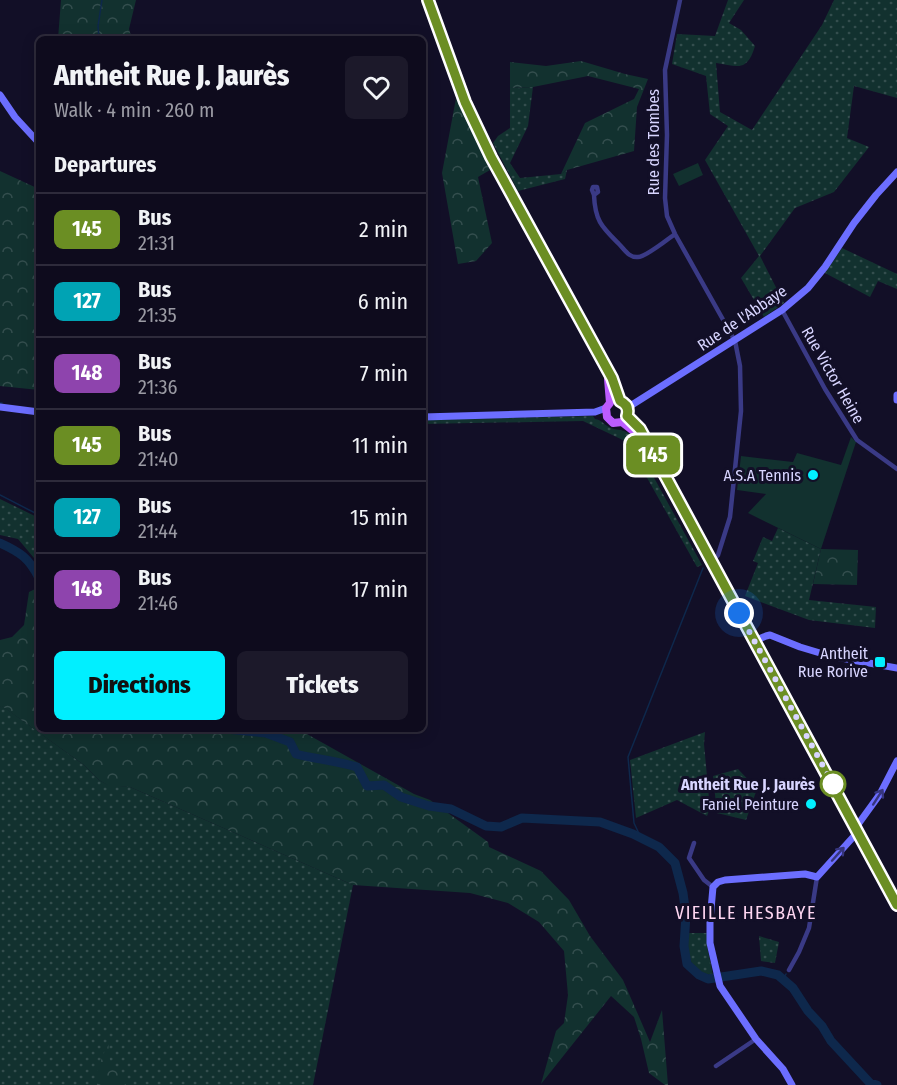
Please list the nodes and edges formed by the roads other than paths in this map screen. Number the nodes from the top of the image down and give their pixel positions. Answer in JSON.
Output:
{"nodes":[{"id":1,"x":428,"y":0,"type":"edge"},
{"id":2,"x":680,"y":0,"type":"edge"},
{"id":3,"x":0,"y":95,"type":"edge"},
{"id":4,"x":36,"y":140,"type":"edge"},
{"id":5,"x":897,"y":172,"type":"edge"},
{"id":6,"x":594,"y":195,"type":"dead end"},
{"id":7,"x":675,"y":234,"type":"junction"},
{"id":8,"x":782,"y":310,"type":"junction"},
{"id":9,"x":735,"y":340,"type":"junction"},
{"id":10,"x":605,"y":367,"type":"junction"},
{"id":11,"x":897,"y":395,"type":"edge"},
{"id":12,"x":897,"y":400,"type":"edge"},
{"id":13,"x":620,"y":401,"type":"junction"},
{"id":14,"x":608,"y":405,"type":"junction"},
{"id":15,"x":0,"y":407,"type":"edge"},
{"id":16,"x":36,"y":411,"type":"edge"},
{"id":17,"x":595,"y":412,"type":"junction"},
{"id":18,"x":626,"y":416,"type":"junction"},
{"id":19,"x":426,"y":417,"type":"edge"},
{"id":20,"x":607,"y":417,"type":"junction"},
{"id":21,"x":897,"y":469,"type":"edge"},
{"id":22,"x":712,"y":562,"type":"junction"},
{"id":23,"x":754,"y":641,"type":"junction"},
{"id":24,"x":897,"y":668,"type":"edge"},
{"id":25,"x":897,"y":761,"type":"edge"},
{"id":26,"x":857,"y":831,"type":"junction"},
{"id":27,"x":694,"y":843,"type":"dead end"},
{"id":28,"x":818,"y":877,"type":"junction"},
{"id":29,"x":713,"y":886,"type":"junction"},
{"id":30,"x":897,"y":905,"type":"edge"},
{"id":31,"x":789,"y":970,"type":"dead end"},
{"id":32,"x":756,"y":1039,"type":"junction"},
{"id":33,"x":716,"y":1066,"type":"dead end"},
{"id":34,"x":792,"y":1085,"type":"edge"}],
"edges":[{"from":1,"to":10,"type":"main road"},
{"from":2,"to":7,"type":"street","name":"Rue des Tombes"},
{"from":3,"to":4,"type":"street"},
{"from":5,"to":8,"type":"street","name":"Rue de l'Abbaye"},
{"from":6,"to":7,"type":"street"},
{"from":7,"to":9,"type":"street","name":"Rue des Tombes"},
{"from":8,"to":9,"type":"street","name":"Rue de l'Abbaye"},
{"from":8,"to":21,"type":"street","name":"Rue Victor Heine"},
{"from":9,"to":18,"type":"street","name":"Rue de l'Abbaye"},
{"from":9,"to":22,"type":"street","name":"Rue des Tombes"},
{"from":10,"to":13,"type":"main road"},
{"from":10,"to":14,"type":"main road"},
{"from":11,"to":12,"type":"street"},
{"from":13,"to":14,"type":"main road"},
{"from":13,"to":18,"type":"main road"},
{"from":14,"to":17,"type":"street"},
{"from":14,"to":20,"type":"main road"},
{"from":15,"to":16,"type":"street"},
{"from":17,"to":19,"type":"street"},
{"from":17,"to":20,"type":"street"},
{"from":18,"to":20,"type":"main road"},
{"from":18,"to":22,"type":"main road"},
{"from":22,"to":23,"type":"main road"},
{"from":23,"to":24,"type":"street"},
{"from":23,"to":26,"type":"main road"},
{"from":26,"to":25,"type":"street","one_way":true},
{"from":28,"to":26,"type":"street","one_way":true},
{"from":26,"to":30,"type":"main road"},
{"from":27,"to":29,"type":"street"},
{"from":28,"to":29,"type":"street"},
{"from":28,"to":31,"type":"street"},
{"from":29,"to":32,"type":"street"},
{"from":32,"to":33,"type":"street"},
{"from":32,"to":34,"type":"street"}]}
